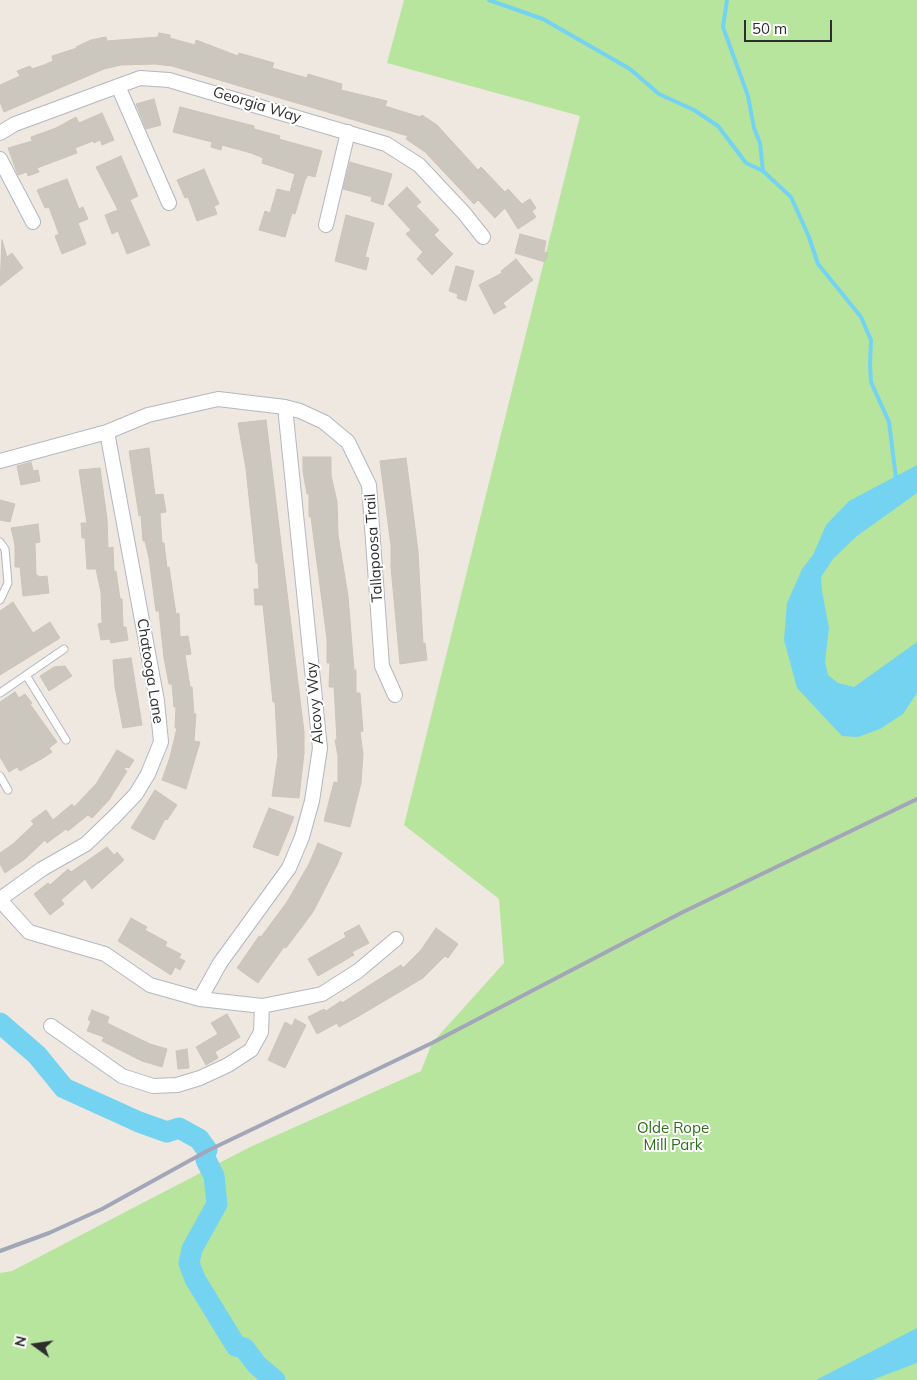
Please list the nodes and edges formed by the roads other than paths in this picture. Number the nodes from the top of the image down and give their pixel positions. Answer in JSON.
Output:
{"nodes":[{"id":1,"x":118,"y":86,"type":"junction"},
{"id":2,"x":348,"y":132,"type":"junction"},
{"id":3,"x":0,"y":133,"type":"edge"},
{"id":4,"x":0,"y":159,"type":"edge"},
{"id":5,"x":170,"y":204,"type":"dead end"},
{"id":6,"x":33,"y":222,"type":"dead end"},
{"id":7,"x":326,"y":225,"type":"dead end"},
{"id":8,"x":483,"y":237,"type":"dead end"},
{"id":9,"x":285,"y":407,"type":"junction"},
{"id":10,"x":107,"y":432,"type":"junction"},
{"id":11,"x":0,"y":461,"type":"edge"},
{"id":12,"x":0,"y":542,"type":"edge"},
{"id":13,"x":0,"y":600,"type":"edge"},
{"id":14,"x":64,"y":649,"type":"dead end"},
{"id":15,"x":26,"y":676,"type":"junction"},
{"id":16,"x":0,"y":693,"type":"edge"},
{"id":17,"x":395,"y":694,"type":"dead end"},
{"id":18,"x":66,"y":740,"type":"dead end"},
{"id":19,"x":0,"y":776,"type":"edge"},
{"id":20,"x":8,"y":790,"type":"dead end"},
{"id":21,"x":0,"y":899,"type":"edge"},
{"id":22,"x":396,"y":939,"type":"dead end"},
{"id":23,"x":200,"y":999,"type":"junction"},
{"id":24,"x":262,"y":1006,"type":"junction"},
{"id":25,"x":51,"y":1026,"type":"dead end"}],
"edges":[{"from":1,"to":2,"type":"street","name":"Georgia Way"},
{"from":1,"to":3,"type":"street","name":"Georgia Way"},
{"from":1,"to":5,"type":"street"},
{"from":2,"to":7,"type":"street"},
{"from":2,"to":8,"type":"street","name":"Georgia Way"},
{"from":4,"to":6,"type":"street"},
{"from":9,"to":10,"type":"street","name":"Tallapoosa Trail"},
{"from":9,"to":17,"type":"street","name":"Tallapoosa Trail"},
{"from":9,"to":23,"type":"street","name":"Alcovy Way"},
{"from":10,"to":11,"type":"street","name":"Tallapoosa Trail"},
{"from":10,"to":21,"type":"street","name":"Chatooga Lane"},
{"from":12,"to":13,"type":"lane"},
{"from":14,"to":15,"type":"lane"},
{"from":15,"to":16,"type":"lane"},
{"from":15,"to":18,"type":"lane"},
{"from":19,"to":20,"type":"lane"},
{"from":21,"to":23,"type":"street"},
{"from":22,"to":24,"type":"street"},
{"from":23,"to":24,"type":"street"},
{"from":24,"to":25,"type":"street"}]}
